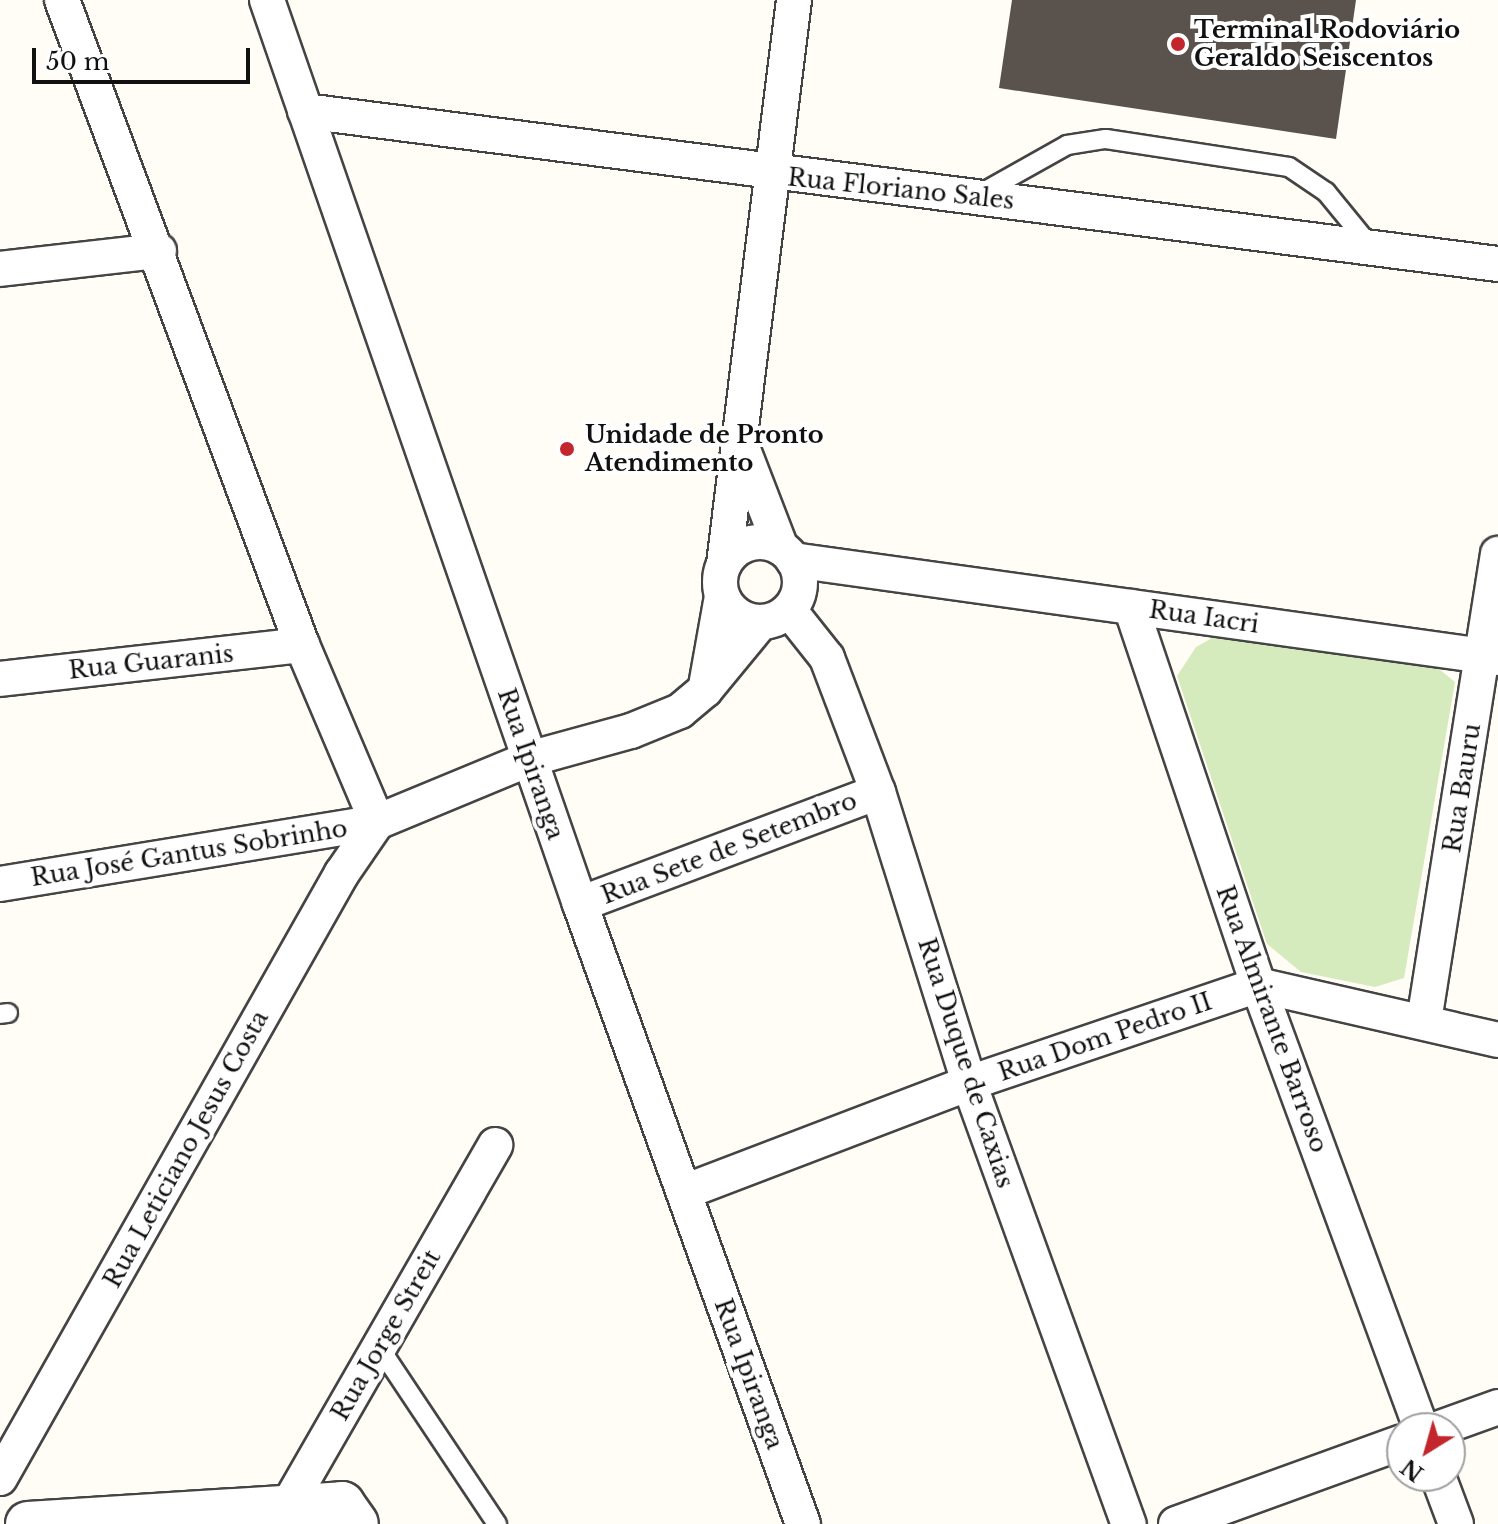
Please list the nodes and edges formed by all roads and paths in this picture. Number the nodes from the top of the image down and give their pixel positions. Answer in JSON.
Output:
{"nodes":[{"id":1,"x":62,"y":0,"type":"edge"},
{"id":2,"x":267,"y":0,"type":"edge"},
{"id":3,"x":794,"y":0,"type":"edge"},
{"id":4,"x":305,"y":111,"type":"junction"},
{"id":5,"x":773,"y":175,"type":"junction"},
{"id":6,"x":976,"y":196,"type":"junction"},
{"id":7,"x":1373,"y":250,"type":"junction"},
{"id":8,"x":159,"y":251,"type":"junction"},
{"id":9,"x":1498,"y":264,"type":"edge"},
{"id":10,"x":0,"y":269,"type":"edge"},
{"id":11,"x":741,"y":447,"type":"junction"},
{"id":12,"x":787,"y":554,"type":"junction"},
{"id":13,"x":1498,"y":554,"type":"edge"},
{"id":14,"x":909,"y":575,"type":"junction"},
{"id":15,"x":723,"y":580,"type":"junction"},
{"id":16,"x":1131,"y":607,"type":"junction"},
{"id":17,"x":783,"y":609,"type":"junction"},
{"id":18,"x":302,"y":645,"type":"junction"},
{"id":19,"x":1490,"y":656,"type":"edge"},
{"id":20,"x":0,"y":679,"type":"edge"},
{"id":21,"x":705,"y":690,"type":"junction"},
{"id":22,"x":529,"y":759,"type":"junction"},
{"id":23,"x":878,"y":792,"type":"junction"},
{"id":24,"x":377,"y":822,"type":"junction"},
{"id":25,"x":0,"y":884,"type":"edge"},
{"id":26,"x":580,"y":904,"type":"junction"},
{"id":27,"x":1258,"y":985,"type":"junction"},
{"id":28,"x":1424,"y":1021,"type":"junction"},
{"id":29,"x":1498,"y":1040,"type":"edge"},
{"id":30,"x":969,"y":1083,"type":"junction"},
{"id":31,"x":495,"y":1145,"type":"dead end"},
{"id":32,"x":684,"y":1192,"type":"junction"},
{"id":33,"x":379,"y":1347,"type":"junction"},
{"id":34,"x":1498,"y":1407,"type":"edge"},
{"id":35,"x":1415,"y":1412,"type":"edge"},
{"id":36,"x":1466,"y":1419,"type":"edge"},
{"id":37,"x":1386,"y":1448,"type":"edge"},
{"id":38,"x":0,"y":1478,"type":"edge"},
{"id":39,"x":1444,"y":1492,"type":"edge"},
{"id":40,"x":283,"y":1514,"type":"edge"},
{"id":41,"x":28,"y":1524,"type":"edge"},
{"id":42,"x":356,"y":1524,"type":"edge"},
{"id":43,"x":497,"y":1524,"type":"edge"},
{"id":44,"x":803,"y":1524,"type":"edge"},
{"id":45,"x":1129,"y":1524,"type":"edge"},
{"id":46,"x":1176,"y":1524,"type":"edge"},
{"id":47,"x":1456,"y":1524,"type":"edge"}],
"edges":[{"from":1,"to":8,"type":"street"},
{"from":2,"to":4,"type":"street","name":"Rua Ipiranga"},
{"from":3,"to":5,"type":"street"},
{"from":4,"to":5,"type":"street","name":"Rua Floriano Sales"},
{"from":4,"to":22,"type":"street","name":"Rua Ipiranga"},
{"from":5,"to":6,"type":"street","name":"Rua Floriano Sales"},
{"from":5,"to":11,"type":"street"},
{"from":6,"to":7,"type":"street","name":"Rua Floriano Sales"},
{"from":6,"to":7,"type":"lane"},
{"from":7,"to":9,"type":"street","name":"Rua Floriano Sales"},
{"from":8,"to":10,"type":"street"},
{"from":8,"to":18,"type":"street"},
{"from":11,"to":12,"type":"street"},
{"from":11,"to":15,"type":"street"},
{"from":12,"to":14,"type":"street","name":"Rua Iacri"},
{"from":12,"to":15,"type":"street"},
{"from":12,"to":17,"type":"street"},
{"from":13,"to":19,"type":"street","name":"Rua Bauru"},
{"from":14,"to":16,"type":"street","name":"Rua Iacri"},
{"from":14,"to":17,"type":"street","name":"Rua Iacri"},
{"from":15,"to":17,"type":"street"},
{"from":15,"to":21,"type":"street"},
{"from":16,"to":19,"type":"street","name":"Rua Iacri"},
{"from":16,"to":27,"type":"street","name":"Rua Almirante Barroso"},
{"from":17,"to":21,"type":"street","name":"Rua José Gantus Sobrinho"},
{"from":17,"to":23,"type":"street","name":"Rua Duque de Caxias"},
{"from":18,"to":20,"type":"street","name":"Rua Guaranis"},
{"from":18,"to":24,"type":"street"},
{"from":19,"to":28,"type":"street","name":"Rua Bauru"},
{"from":21,"to":22,"type":"street","name":"Rua José Gantus Sobrinho"},
{"from":22,"to":24,"type":"street","name":"Rua José Gantus Sobrinho"},
{"from":22,"to":26,"type":"street","name":"Rua Ipiranga"},
{"from":23,"to":26,"type":"street","name":"Rua Sete de Setembro"},
{"from":23,"to":30,"type":"street","name":"Rua Duque de Caxias"},
{"from":24,"to":25,"type":"street","name":"Rua José Gantus Sobrinho"},
{"from":24,"to":38,"type":"street","name":"Rua Leticiano Jesus Costa"},
{"from":26,"to":32,"type":"street","name":"Rua Ipiranga"},
{"from":27,"to":28,"type":"street"},
{"from":27,"to":30,"type":"street","name":"Rua Dom Pedro II"},
{"from":27,"to":35,"type":"street","name":"Rua Almirante Barroso"},
{"from":28,"to":29,"type":"street"},
{"from":30,"to":32,"type":"street","name":"Rua Dom Pedro II"},
{"from":30,"to":45,"type":"street","name":"Rua Duque de Caxias"},
{"from":31,"to":33,"type":"street","name":"Rua Jorge Streit"},
{"from":32,"to":44,"type":"street","name":"Rua Ipiranga"},
{"from":33,"to":40,"type":"street","name":"Rua Jorge Streit"},
{"from":33,"to":43,"type":"lane"},
{"from":34,"to":36,"type":"street"},
{"from":37,"to":46,"type":"street"},
{"from":39,"to":47,"type":"street"},
{"from":40,"to":41,"type":"street"},
{"from":40,"to":42,"type":"street"}]}
